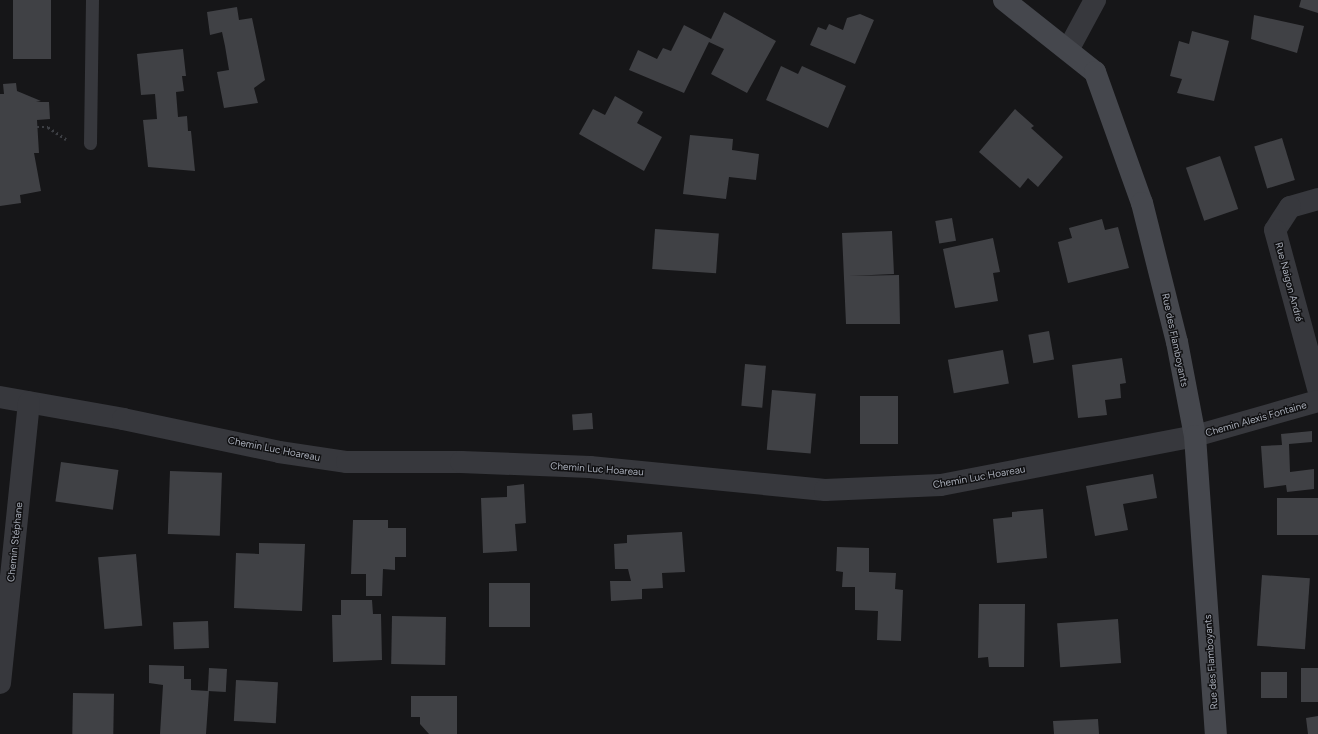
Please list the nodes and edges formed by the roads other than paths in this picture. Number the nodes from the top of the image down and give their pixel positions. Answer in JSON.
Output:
{"nodes":[{"id":1,"x":92,"y":0,"type":"edge"},
{"id":2,"x":1004,"y":0,"type":"edge"},
{"id":3,"x":1095,"y":0,"type":"edge"},
{"id":4,"x":1068,"y":50,"type":"junction"},
{"id":5,"x":90,"y":143,"type":"dead end"},
{"id":6,"x":1318,"y":199,"type":"edge"},
{"id":7,"x":1318,"y":388,"type":"edge"},
{"id":8,"x":0,"y":397,"type":"edge"},
{"id":9,"x":1318,"y":401,"type":"edge"},
{"id":10,"x":29,"y":402,"type":"junction"},
{"id":11,"x":1194,"y":436,"type":"junction"},
{"id":12,"x":0,"y":683,"type":"edge"},
{"id":13,"x":1216,"y":734,"type":"edge"}],
"edges":[{"from":1,"to":5,"type":"lane"},
{"from":2,"to":4,"type":"main road","name":"Rue des Flamboyants"},
{"from":3,"to":4,"type":"street"},
{"from":4,"to":11,"type":"main road","name":"Rue des Flamboyants"},
{"from":6,"to":7,"type":"street","name":"Rue Naigon André"},
{"from":8,"to":10,"type":"street","name":"Chemin Luc Hoareau"},
{"from":9,"to":11,"type":"street","name":"Chemin Alexis Fontaine"},
{"from":10,"to":11,"type":"street","name":"Chemin Luc Hoareau"},
{"from":10,"to":12,"type":"street","name":"Chemin Stéphane"},
{"from":11,"to":13,"type":"main road","name":"Rue des Flamboyants"}]}
